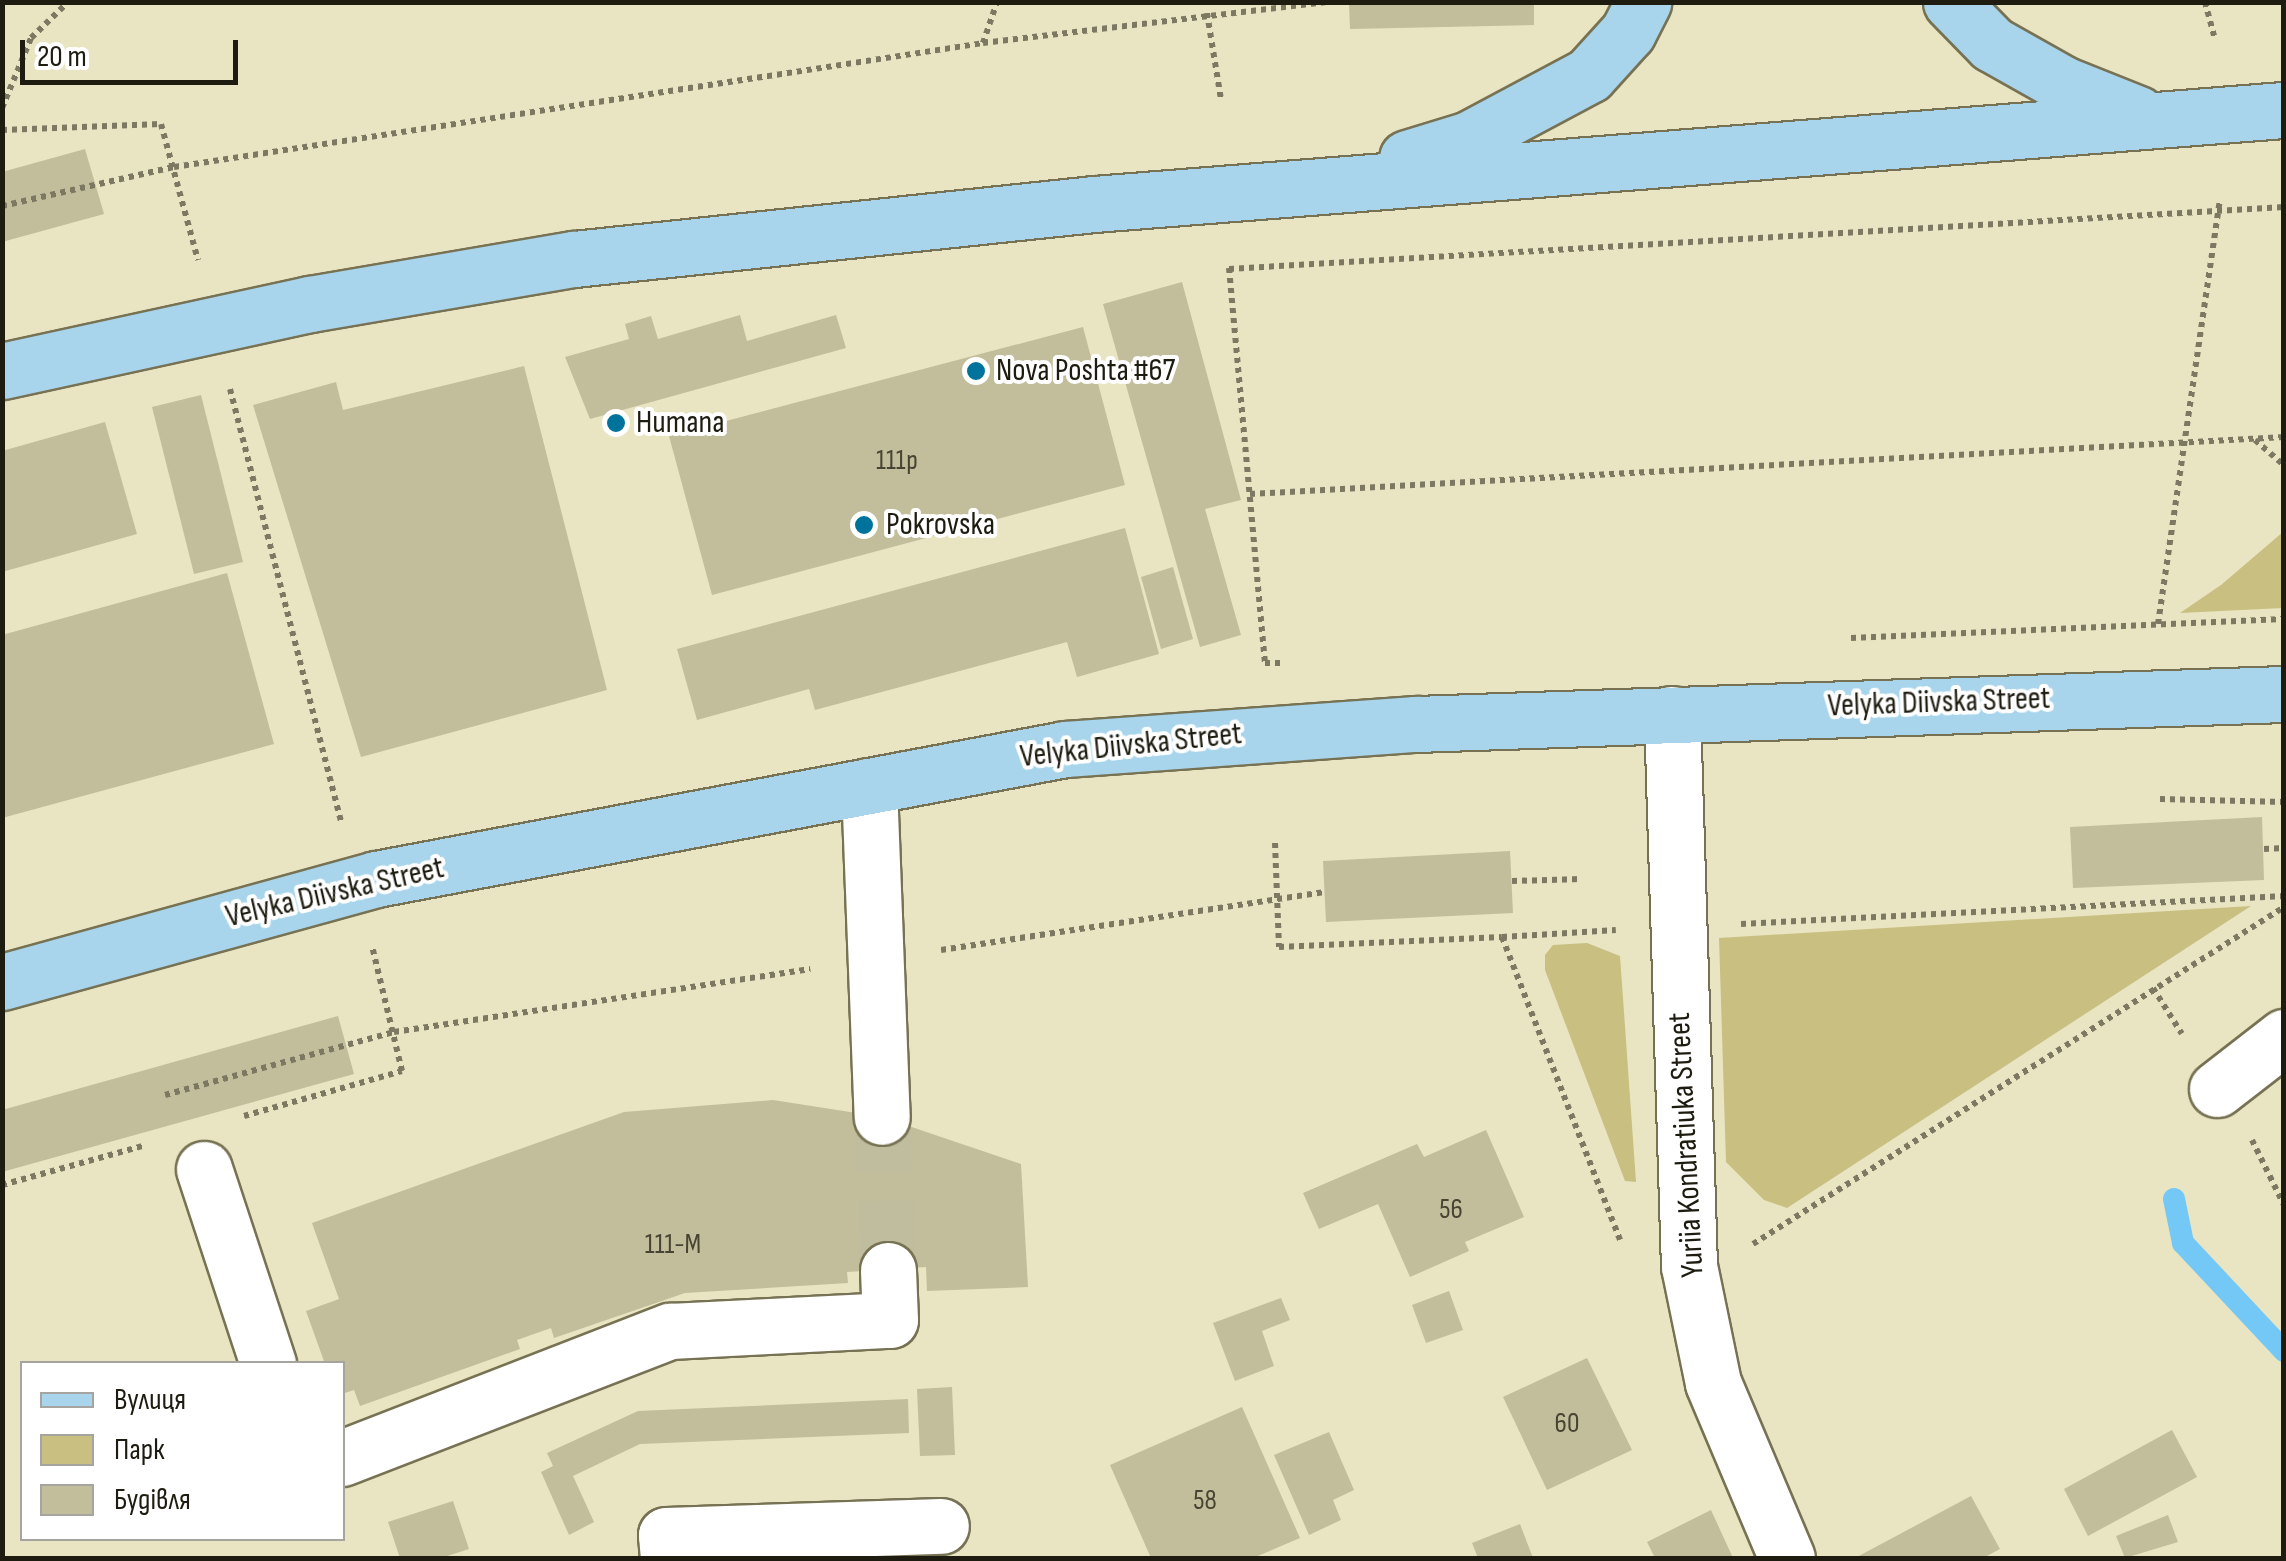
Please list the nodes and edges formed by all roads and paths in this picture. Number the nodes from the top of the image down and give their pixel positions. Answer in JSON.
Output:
{"nodes":[{"id":1,"x":68,"y":2,"type":"edge"},
{"id":2,"x":998,"y":2,"type":"edge"},
{"id":3,"x":1328,"y":2,"type":"edge"},
{"id":4,"x":1643,"y":2,"type":"edge"},
{"id":5,"x":1951,"y":2,"type":"edge"},
{"id":6,"x":2205,"y":2,"type":"edge"},
{"id":7,"x":1282,"y":4,"type":"edge"},
{"id":8,"x":1207,"y":12,"type":"junction"},
{"id":9,"x":2215,"y":39,"type":"dead end"},
{"id":10,"x":983,"y":43,"type":"junction"},
{"id":11,"x":1220,"y":99,"type":"dead end"},
{"id":12,"x":2,"y":108,"type":"edge"},
{"id":13,"x":2284,"y":110,"type":"edge"},
{"id":14,"x":2145,"y":117,"type":"junction"},
{"id":15,"x":2,"y":130,"type":"edge"},
{"id":16,"x":174,"y":166,"type":"junction"},
{"id":17,"x":1320,"y":186,"type":"junction"},
{"id":18,"x":2220,"y":200,"type":"dead end"},
{"id":19,"x":2,"y":206,"type":"edge"},
{"id":20,"x":2284,"y":207,"type":"edge"},
{"id":21,"x":2219,"y":210,"type":"junction"},
{"id":22,"x":1228,"y":257,"type":"dead end"},
{"id":23,"x":1228,"y":269,"type":"junction"},
{"id":24,"x":214,"y":323,"type":"junction"},
{"id":25,"x":2,"y":371,"type":"edge"},
{"id":26,"x":2284,"y":437,"type":"edge"},
{"id":27,"x":2255,"y":440,"type":"junction"},
{"id":28,"x":2184,"y":446,"type":"junction"},
{"id":29,"x":2284,"y":464,"type":"edge"},
{"id":30,"x":1250,"y":494,"type":"junction"},
{"id":31,"x":2156,"y":634,"type":"dead end"},
{"id":32,"x":1267,"y":677,"type":"dead end"},
{"id":33,"x":2284,"y":694,"type":"edge"},
{"id":34,"x":1672,"y":714,"type":"junction"},
{"id":35,"x":870,"y":786,"type":"junction"},
{"id":36,"x":2160,"y":800,"type":"dead end"},
{"id":37,"x":2284,"y":802,"type":"edge"},
{"id":38,"x":1275,"y":843,"type":"dead end"},
{"id":39,"x":2284,"y":848,"type":"edge"},
{"id":40,"x":2264,"y":849,"type":"dead end"},
{"id":41,"x":1580,"y":879,"type":"dead end"},
{"id":42,"x":1512,"y":881,"type":"dead end"},
{"id":43,"x":357,"y":884,"type":"junction"},
{"id":44,"x":2284,"y":896,"type":"edge"},
{"id":45,"x":2284,"y":907,"type":"edge"},
{"id":46,"x":1729,"y":925,"type":"dead end"},
{"id":47,"x":1632,"y":929,"type":"dead end"},
{"id":48,"x":1502,"y":936,"type":"junction"},
{"id":49,"x":2,"y":982,"type":"edge"},
{"id":50,"x":394,"y":1032,"type":"dead end"},
{"id":51,"x":2284,"y":1037,"type":"edge"},
{"id":52,"x":346,"y":1045,"type":"dead end"},
{"id":53,"x":2217,"y":1089,"type":"dead end"},
{"id":54,"x":165,"y":1096,"type":"dead end"},
{"id":55,"x":882,"y":1117,"type":"tunnel mouth"},
{"id":56,"x":204,"y":1169,"type":"dead end"},
{"id":57,"x":1689,"y":1266,"type":"junction"},
{"id":58,"x":888,"y":1270,"type":"tunnel mouth"},
{"id":59,"x":267,"y":1361,"type":"edge"},
{"id":60,"x":345,"y":1457,"type":"edge"},
{"id":61,"x":941,"y":1526,"type":"dead end"},
{"id":62,"x":668,"y":1558,"type":"edge"},
{"id":63,"x":1787,"y":1558,"type":"edge"}],
"edges":[{"from":1,"to":12,"type":"path"},
{"from":2,"to":10,"type":"path"},
{"from":3,"to":7,"type":"path"},
{"from":4,"to":17,"type":"main road"},
{"from":5,"to":14,"type":"main road"},
{"from":6,"to":9,"type":"path"},
{"from":7,"to":8,"type":"path"},
{"from":8,"to":10,"type":"path"},
{"from":8,"to":11,"type":"path"},
{"from":10,"to":16,"type":"path"},
{"from":13,"to":14,"type":"main road"},
{"from":14,"to":17,"type":"main road"},
{"from":15,"to":16,"type":"path"},
{"from":16,"to":19,"type":"path"},
{"from":16,"to":24,"type":"path"},
{"from":17,"to":24,"type":"main road"},
{"from":18,"to":21,"type":"path"},
{"from":20,"to":21,"type":"path"},
{"from":21,"to":23,"type":"path"},
{"from":21,"to":28,"type":"path"},
{"from":22,"to":23,"type":"path"},
{"from":23,"to":30,"type":"path"},
{"from":24,"to":25,"type":"main road"},
{"from":24,"to":43,"type":"path"},
{"from":26,"to":27,"type":"path"},
{"from":27,"to":28,"type":"path"},
{"from":27,"to":29,"type":"path"},
{"from":28,"to":30,"type":"path"},
{"from":28,"to":31,"type":"path"},
{"from":30,"to":32,"type":"path"},
{"from":33,"to":34,"type":"main road","name":"Velyka Diivska Street"},
{"from":34,"to":35,"type":"main road","name":"Velyka Diivska Street"},
{"from":34,"to":57,"type":"street","name":"Yuriia Kondratiuka Street"},
{"from":35,"to":43,"type":"main road","name":"Velyka Diivska Street"},
{"from":35,"to":55,"type":"street"},
{"from":36,"to":37,"type":"path"},
{"from":38,"to":48,"type":"path"},
{"from":39,"to":40,"type":"path"},
{"from":41,"to":42,"type":"path"},
{"from":43,"to":49,"type":"main road","name":"Velyka Diivska Street"},
{"from":43,"to":50,"type":"path"},
{"from":44,"to":46,"type":"path"},
{"from":45,"to":57,"type":"path"},
{"from":47,"to":48,"type":"path"},
{"from":48,"to":57,"type":"path"},
{"from":51,"to":53,"type":"street"},
{"from":52,"to":54,"type":"path"},
{"from":56,"to":59,"type":"street"},
{"from":57,"to":63,"type":"street","name":"Yuriia Kondratiuka Street"},
{"from":58,"to":60,"type":"street"},
{"from":61,"to":62,"type":"street"}]}
